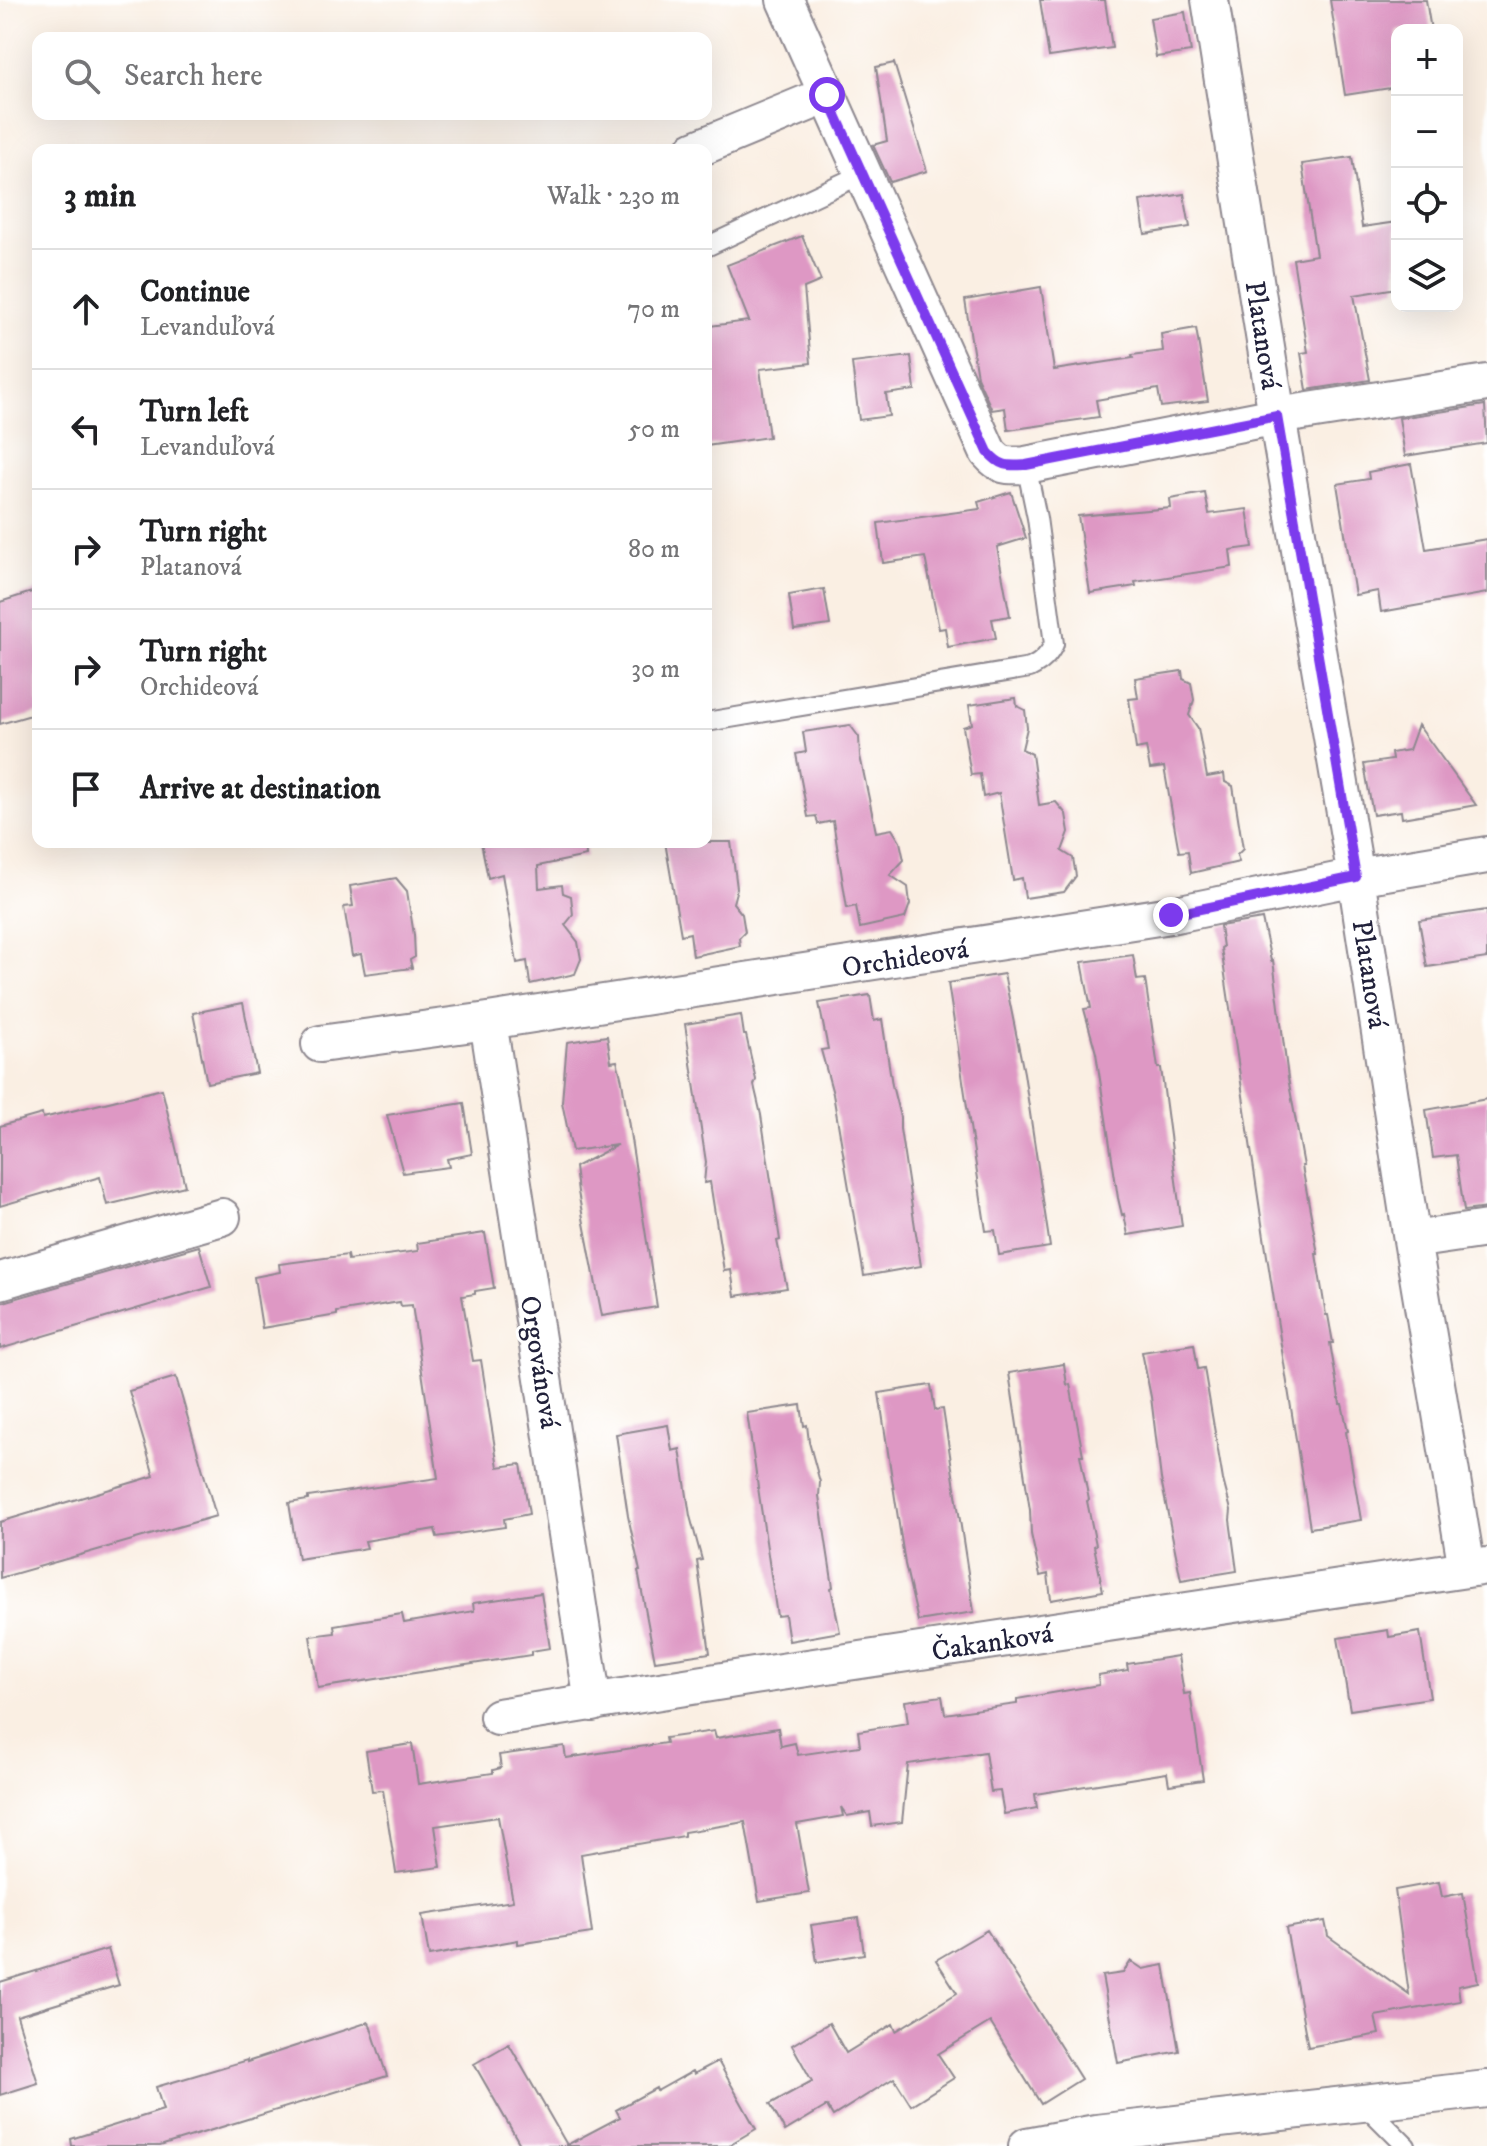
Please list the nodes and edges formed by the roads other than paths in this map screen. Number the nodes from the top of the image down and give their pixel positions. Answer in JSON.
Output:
{"nodes":[{"id":1,"x":785,"y":0,"type":"edge"},
{"id":2,"x":1210,"y":0,"type":"edge"},
{"id":3,"x":827,"y":95,"type":"junction"},
{"id":4,"x":709,"y":144,"type":"edge"},
{"id":5,"x":862,"y":174,"type":"junction"},
{"id":6,"x":712,"y":244,"type":"edge"},
{"id":7,"x":1487,"y":383,"type":"edge"},
{"id":8,"x":1277,"y":416,"type":"junction"},
{"id":9,"x":1026,"y":465,"type":"junction"},
{"id":10,"x":712,"y":721,"type":"edge"},
{"id":11,"x":1487,"y":855,"type":"edge"},
{"id":12,"x":1356,"y":877,"type":"junction"},
{"id":13,"x":488,"y":1021,"type":"junction"},
{"id":14,"x":320,"y":1044,"type":"dead end"},
{"id":15,"x":222,"y":1217,"type":"dead end"},
{"id":16,"x":1487,"y":1229,"type":"edge"},
{"id":17,"x":1412,"y":1240,"type":"junction"},
{"id":18,"x":0,"y":1281,"type":"edge"},
{"id":19,"x":1477,"y":1568,"type":"edge"},
{"id":20,"x":593,"y":1703,"type":"junction"},
{"id":21,"x":498,"y":1717,"type":"dead end"},
{"id":22,"x":1487,"y":2089,"type":"edge"},
{"id":23,"x":1363,"y":2103,"type":"junction"},
{"id":24,"x":1103,"y":2140,"type":"edge"},
{"id":25,"x":1027,"y":2146,"type":"edge"},
{"id":26,"x":1406,"y":2146,"type":"edge"}],
"edges":[{"from":1,"to":3,"type":"street"},
{"from":2,"to":8,"type":"street","name":"Platanová"},
{"from":3,"to":4,"type":"street"},
{"from":3,"to":5,"type":"street"},
{"from":5,"to":6,"type":"lane"},
{"from":5,"to":9,"type":"street"},
{"from":7,"to":8,"type":"street"},
{"from":8,"to":9,"type":"street"},
{"from":8,"to":12,"type":"street","name":"Platanová"},
{"from":9,"to":10,"type":"lane"},
{"from":11,"to":12,"type":"street","name":"Orchideová"},
{"from":12,"to":13,"type":"street","name":"Orchideová"},
{"from":12,"to":17,"type":"street","name":"Platanová"},
{"from":13,"to":14,"type":"street","name":"Orchideová"},
{"from":13,"to":20,"type":"street","name":"Orgovánová"},
{"from":15,"to":18,"type":"street"},
{"from":16,"to":17,"type":"street"},
{"from":17,"to":19,"type":"street","name":"Platanová"},
{"from":19,"to":20,"type":"street","name":"Čakanková"},
{"from":20,"to":21,"type":"street","name":"Čakanková"},
{"from":22,"to":23,"type":"street"},
{"from":23,"to":24,"type":"street"},
{"from":23,"to":26,"type":"lane"},
{"from":24,"to":25,"type":"street"}]}
